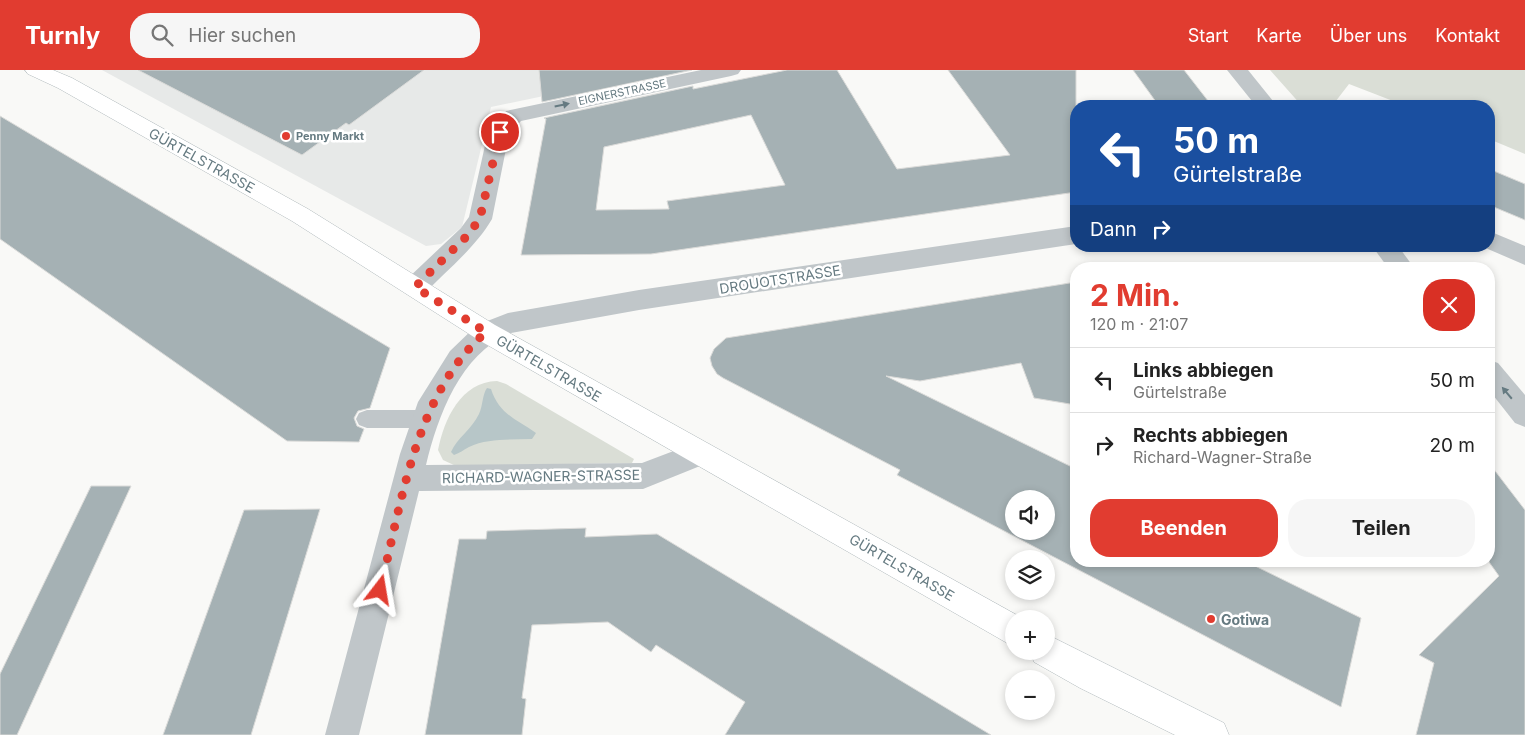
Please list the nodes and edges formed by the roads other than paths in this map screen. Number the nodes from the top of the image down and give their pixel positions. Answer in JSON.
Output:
{"nodes":[{"id":1,"x":36,"y":70,"type":"edge"},
{"id":2,"x":731,"y":70,"type":"edge"},
{"id":3,"x":1237,"y":70,"type":"edge"},
{"id":4,"x":1262,"y":100,"type":"edge"},
{"id":5,"x":1070,"y":236,"type":"edge"},
{"id":6,"x":1495,"y":243,"type":"edge"},
{"id":7,"x":1389,"y":252,"type":"edge"},
{"id":8,"x":1525,"y":256,"type":"edge"},
{"id":9,"x":1397,"y":262,"type":"edge"},
{"id":10,"x":415,"y":287,"type":"junction"},
{"id":11,"x":486,"y":332,"type":"junction"},
{"id":12,"x":1495,"y":378,"type":"edge"},
{"id":13,"x":1525,"y":415,"type":"edge"},
{"id":14,"x":367,"y":419,"type":"dead end"},
{"id":15,"x":426,"y":419,"type":"junction"},
{"id":16,"x":700,"y":453,"type":"junction"},
{"id":17,"x":408,"y":478,"type":"junction"},
{"id":18,"x":1005,"y":626,"type":"edge"},
{"id":19,"x":1055,"y":655,"type":"edge"},
{"id":20,"x":342,"y":735,"type":"edge"},
{"id":21,"x":1212,"y":735,"type":"edge"}],
"edges":[{"from":1,"to":10,"type":"main road","name":"GÜRTELSTRASSE"},
{"from":10,"to":2,"type":"street","name":"EIGNERSTRASSE","one_way":true},
{"from":3,"to":4,"type":"street"},
{"from":5,"to":11,"type":"street","name":"DROUOTSTRASSE"},
{"from":6,"to":8,"type":"street"},
{"from":7,"to":9,"type":"street"},
{"from":10,"to":11,"type":"main road","name":"GÜRTELSTRASSE"},
{"from":11,"to":15,"type":"street"},
{"from":11,"to":16,"type":"main road","name":"GÜRTELSTRASSE"},
{"from":13,"to":12,"type":"street","one_way":true},
{"from":14,"to":15,"type":"lane"},
{"from":15,"to":17,"type":"street"},
{"from":16,"to":17,"type":"street","name":"RICHARD-WAGNER-STRASSE"},
{"from":16,"to":18,"type":"main road","name":"GÜRTELSTRASSE"},
{"from":17,"to":20,"type":"street"},
{"from":19,"to":21,"type":"main road"}]}
